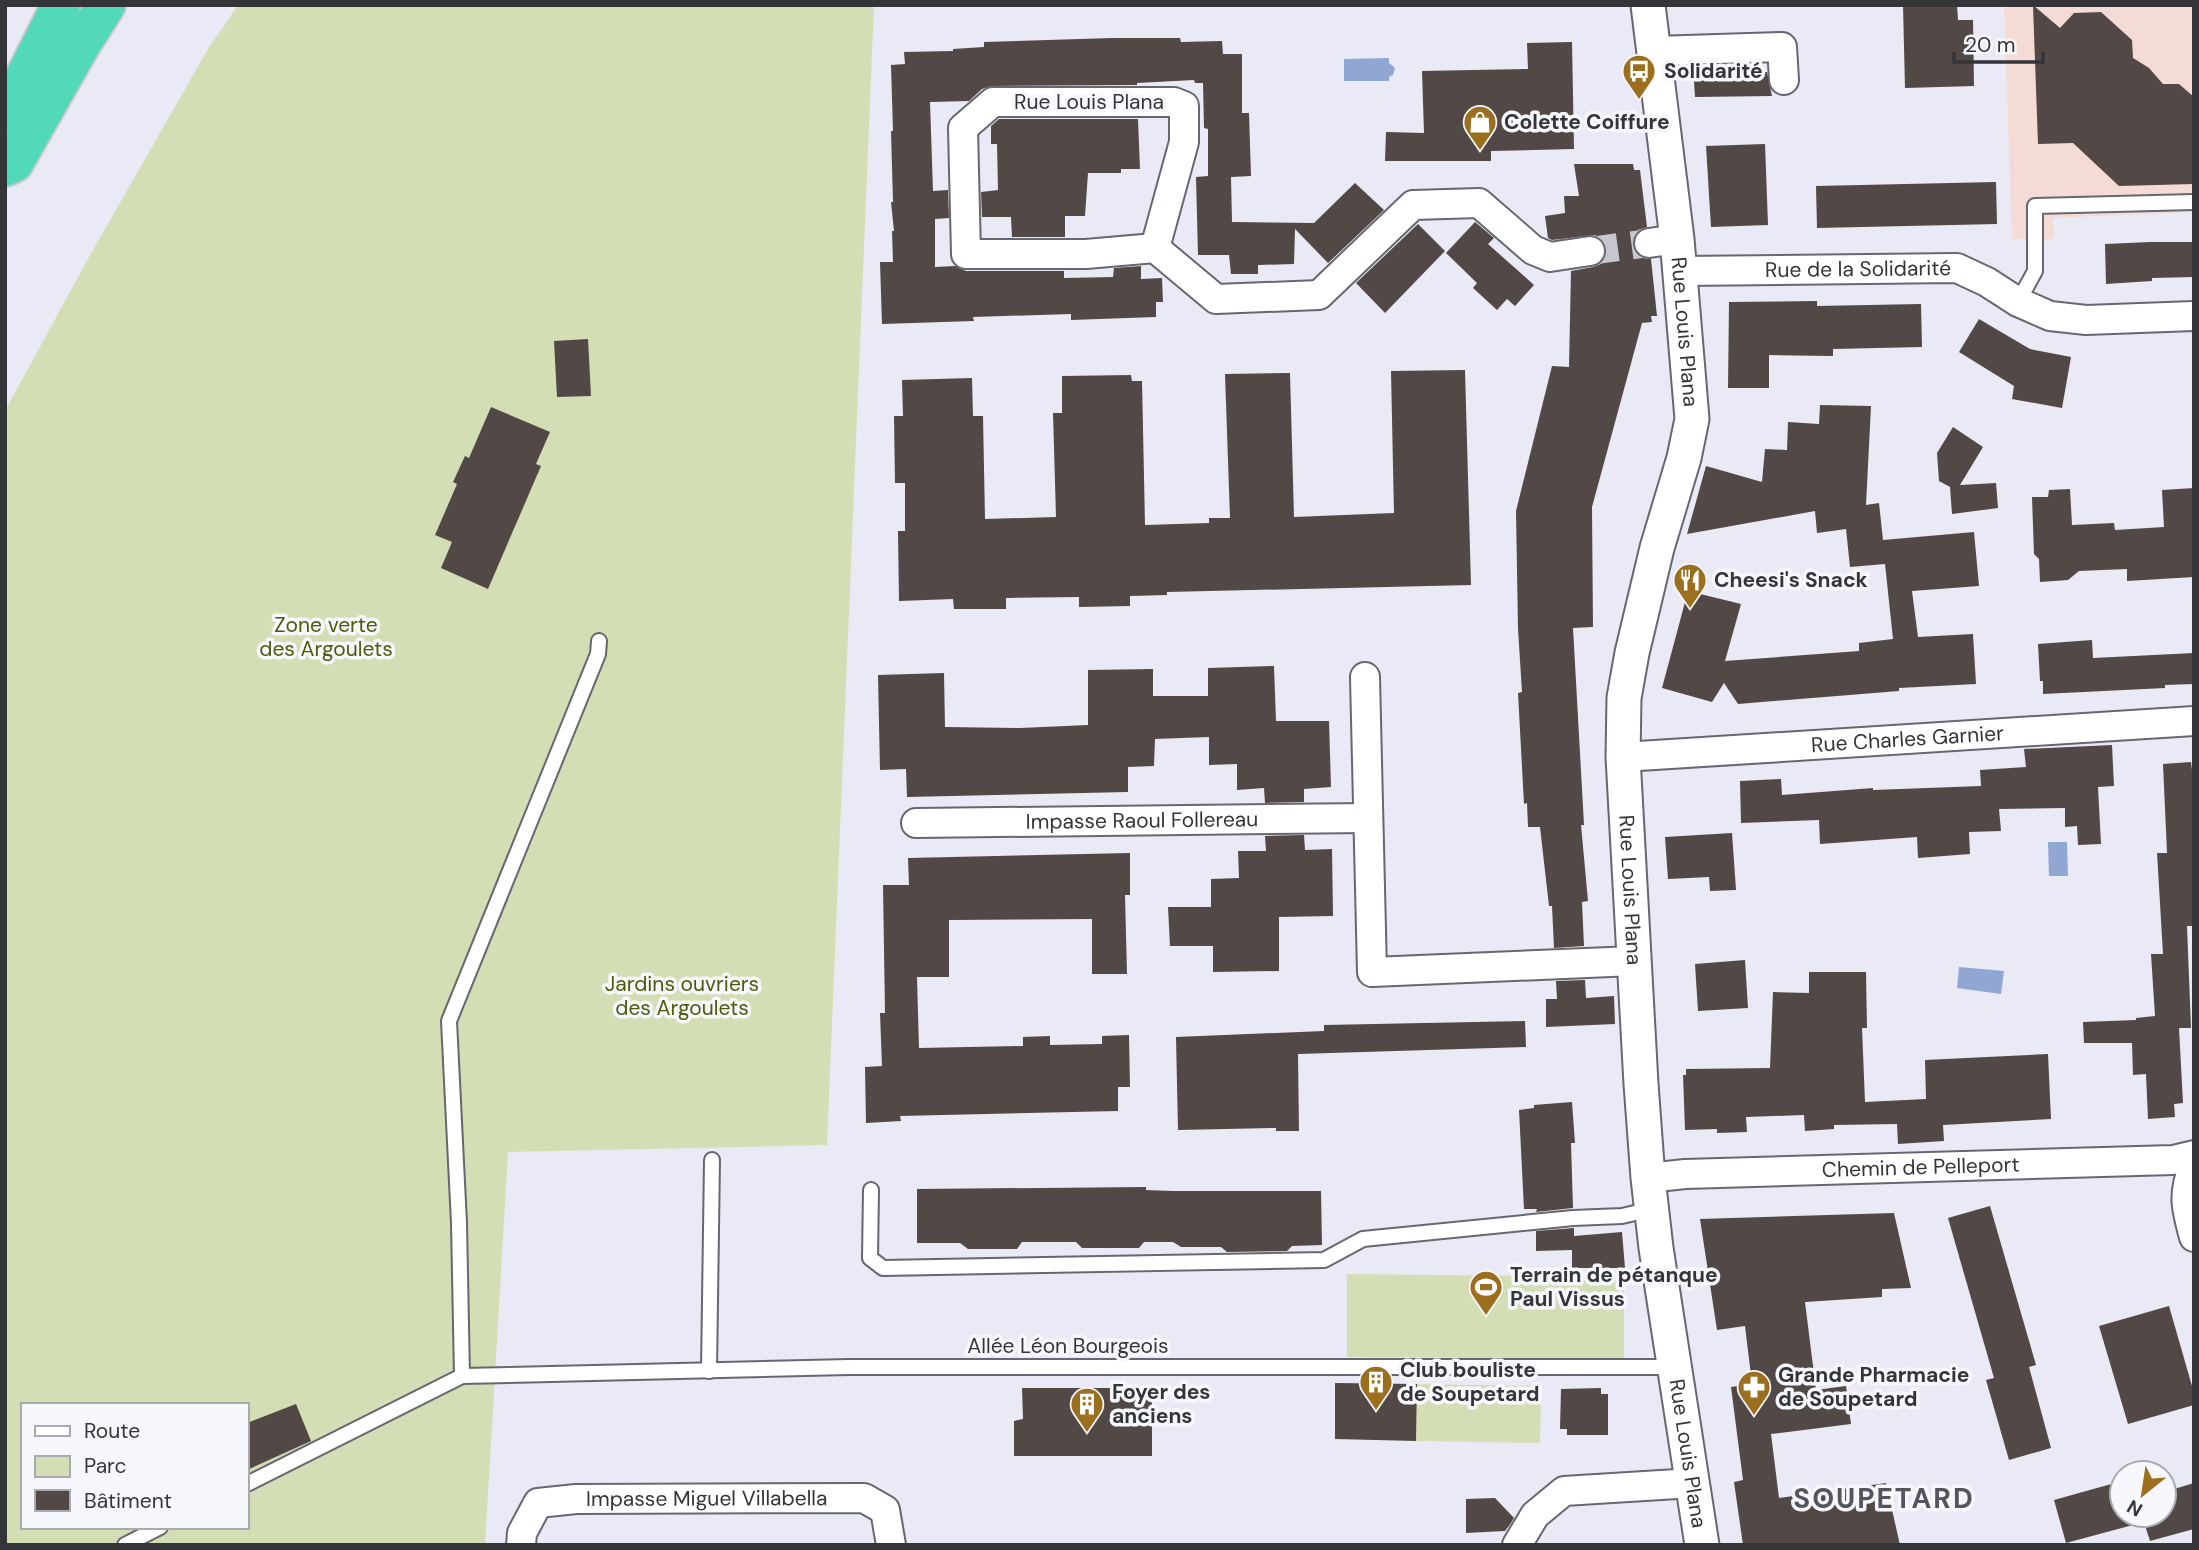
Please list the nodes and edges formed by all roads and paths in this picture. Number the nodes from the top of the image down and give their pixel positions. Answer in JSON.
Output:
{"nodes":[{"id":1,"x":61,"y":5,"type":"edge"},
{"id":2,"x":106,"y":5,"type":"edge"},
{"id":3,"x":1648,"y":5,"type":"edge"},
{"id":4,"x":1654,"y":51,"type":"junction"},
{"id":5,"x":1784,"y":80,"type":"dead end"},
{"id":6,"x":5,"y":116,"type":"edge"},
{"id":7,"x":5,"y":167,"type":"edge"},
{"id":8,"x":2194,"y":202,"type":"edge"},
{"id":9,"x":1155,"y":248,"type":"junction"},
{"id":10,"x":1590,"y":251,"type":"tunnel mouth"},
{"id":11,"x":1680,"y":271,"type":"junction"},
{"id":12,"x":2018,"y":302,"type":"junction"},
{"id":13,"x":2194,"y":316,"type":"edge"},
{"id":14,"x":599,"y":642,"type":"dead end"},
{"id":15,"x":1365,"y":677,"type":"dead end"},
{"id":16,"x":2194,"y":722,"type":"edge"},
{"id":17,"x":1623,"y":757,"type":"junction"},
{"id":18,"x":1367,"y":818,"type":"junction"},
{"id":19,"x":916,"y":822,"type":"dead end"},
{"id":20,"x":1634,"y":961,"type":"junction"},
{"id":21,"x":2194,"y":1155,"type":"edge"},
{"id":22,"x":712,"y":1160,"type":"dead end"},
{"id":23,"x":2194,"y":1165,"type":"edge"},
{"id":24,"x":871,"y":1190,"type":"dead end"},
{"id":25,"x":1650,"y":1194,"type":"junction"},
{"id":26,"x":2194,"y":1237,"type":"edge"},
{"id":27,"x":1675,"y":1367,"type":"junction"},
{"id":28,"x":709,"y":1371,"type":"junction"},
{"id":29,"x":462,"y":1376,"type":"junction"},
{"id":30,"x":248,"y":1483,"type":"edge"},
{"id":31,"x":1693,"y":1483,"type":"junction"},
{"id":32,"x":156,"y":1529,"type":"edge"},
{"id":33,"x":125,"y":1545,"type":"edge"},
{"id":34,"x":521,"y":1545,"type":"edge"},
{"id":35,"x":891,"y":1545,"type":"edge"},
{"id":36,"x":1517,"y":1545,"type":"edge"},
{"id":37,"x":1702,"y":1545,"type":"edge"}],
"edges":[{"from":1,"to":6,"type":"highway"},
{"from":2,"to":7,"type":"highway"},
{"from":3,"to":4,"type":"street","name":"Rue Louis Plana"},
{"from":4,"to":5,"type":"street"},
{"from":4,"to":11,"type":"street","name":"Rue Louis Plana"},
{"from":8,"to":12,"type":"lane"},
{"from":9,"to":9,"type":"street","name":"Rue Louis Plana"},
{"from":9,"to":10,"type":"street"},
{"from":11,"to":12,"type":"street","name":"Rue de la Solidarité"},
{"from":11,"to":17,"type":"street","name":"Rue Louis Plana"},
{"from":12,"to":13,"type":"street","name":"Rue de la Solidarité"},
{"from":14,"to":29,"type":"lane"},
{"from":15,"to":18,"type":"street"},
{"from":16,"to":17,"type":"street","name":"Rue Charles Garnier"},
{"from":17,"to":20,"type":"street","name":"Rue Louis Plana"},
{"from":18,"to":19,"type":"street","name":"Impasse Raoul Follereau"},
{"from":18,"to":20,"type":"street"},
{"from":20,"to":25,"type":"street","name":"Rue Louis Plana"},
{"from":21,"to":25,"type":"street","name":"Chemin de Pelleport"},
{"from":22,"to":28,"type":"lane"},
{"from":23,"to":26,"type":"street"},
{"from":24,"to":25,"type":"lane"},
{"from":25,"to":27,"type":"street","name":"Rue Louis Plana"},
{"from":27,"to":28,"type":"lane","name":"Allée Léon Bourgeois"},
{"from":27,"to":31,"type":"street","name":"Rue Louis Plana"},
{"from":28,"to":29,"type":"lane","name":"Allée Léon Bourgeois"},
{"from":29,"to":30,"type":"lane"},
{"from":31,"to":36,"type":"street"},
{"from":31,"to":37,"type":"street","name":"Rue Louis Plana"},
{"from":32,"to":33,"type":"lane"},
{"from":34,"to":35,"type":"street","name":"Impasse Miguel Villabella"}]}
